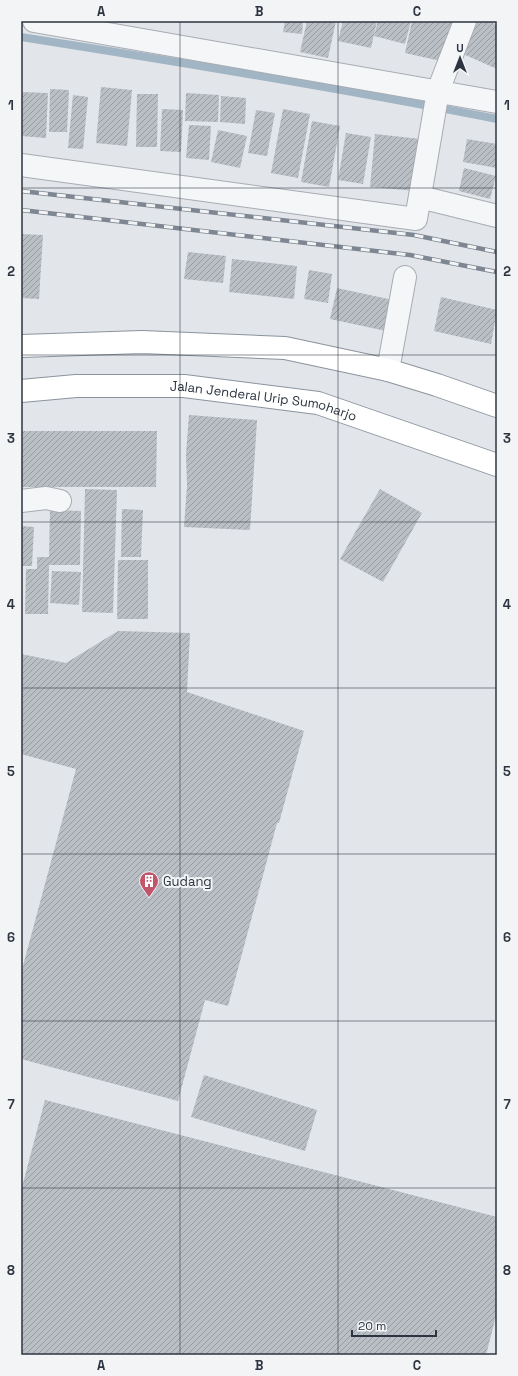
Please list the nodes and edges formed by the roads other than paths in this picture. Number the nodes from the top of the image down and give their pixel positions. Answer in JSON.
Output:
{"nodes":[{"id":1,"x":34,"y":21,"type":"edge"},
{"id":2,"x":465,"y":21,"type":"edge"},
{"id":3,"x":497,"y":102,"type":"edge"},
{"id":4,"x":435,"y":105,"type":"junction"},
{"id":5,"x":21,"y":165,"type":"edge"},
{"id":6,"x":420,"y":197,"type":"junction"},
{"id":7,"x":497,"y":216,"type":"edge"},
{"id":8,"x":405,"y":277,"type":"dead end"},
{"id":9,"x":21,"y":346,"type":"edge"},
{"id":10,"x":388,"y":370,"type":"junction"},
{"id":11,"x":21,"y":391,"type":"edge"},
{"id":12,"x":497,"y":406,"type":"edge"},
{"id":13,"x":497,"y":465,"type":"edge"},
{"id":14,"x":21,"y":501,"type":"edge"},
{"id":15,"x":60,"y":501,"type":"dead end"}],
"edges":[{"from":1,"to":4,"type":"street"},
{"from":2,"to":4,"type":"street"},
{"from":3,"to":4,"type":"street"},
{"from":4,"to":6,"type":"street"},
{"from":5,"to":6,"type":"street"},
{"from":6,"to":7,"type":"street"},
{"from":8,"to":10,"type":"street"},
{"from":9,"to":10,"type":"highway"},
{"from":10,"to":12,"type":"highway"},
{"from":11,"to":13,"type":"highway","name":"Jalan Jenderal Urip Sumoharjo"},
{"from":14,"to":15,"type":"street"}]}
